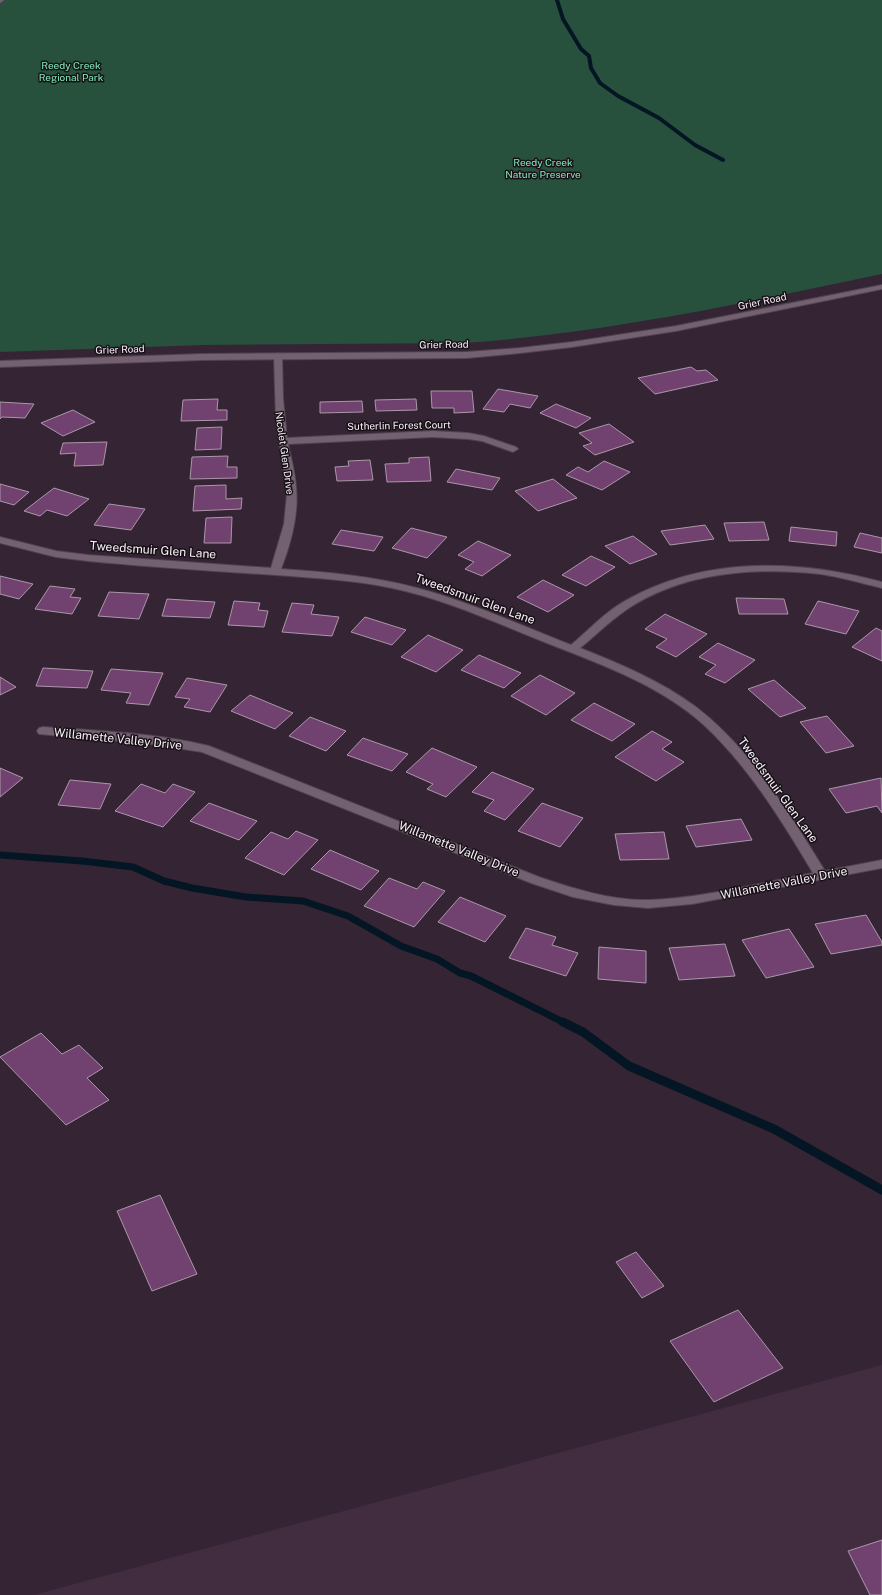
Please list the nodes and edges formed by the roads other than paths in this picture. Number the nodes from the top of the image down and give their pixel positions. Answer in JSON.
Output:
{"nodes":[{"id":1,"x":882,"y":286,"type":"edge"},
{"id":2,"x":278,"y":356,"type":"junction"},
{"id":3,"x":0,"y":364,"type":"edge"},
{"id":4,"x":283,"y":441,"type":"junction"},
{"id":5,"x":513,"y":449,"type":"dead end"},
{"id":6,"x":0,"y":540,"type":"edge"},
{"id":7,"x":275,"y":572,"type":"junction"},
{"id":8,"x":882,"y":585,"type":"edge"},
{"id":9,"x":573,"y":649,"type":"junction"},
{"id":10,"x":43,"y":732,"type":"dead end"},
{"id":11,"x":882,"y":864,"type":"edge"},
{"id":12,"x":821,"y":875,"type":"junction"}],
"edges":[{"from":1,"to":2,"type":"street","name":"Grier Road"},
{"from":2,"to":3,"type":"street","name":"Grier Road"},
{"from":2,"to":4,"type":"street","name":"Nicolet Glen Drive"},
{"from":4,"to":5,"type":"street","name":"Sutherlin Forest Court"},
{"from":4,"to":7,"type":"street","name":"Nicolet Glen Drive"},
{"from":6,"to":7,"type":"street","name":"Tweedsmuir Glen Lane"},
{"from":7,"to":9,"type":"street","name":"Tweedsmuir Glen Lane"},
{"from":8,"to":9,"type":"street"},
{"from":9,"to":12,"type":"street","name":"Tweedsmuir Glen Lane"},
{"from":10,"to":12,"type":"street","name":"Willamette Valley Drive"},
{"from":11,"to":12,"type":"street","name":"Willamette Valley Drive"}]}
